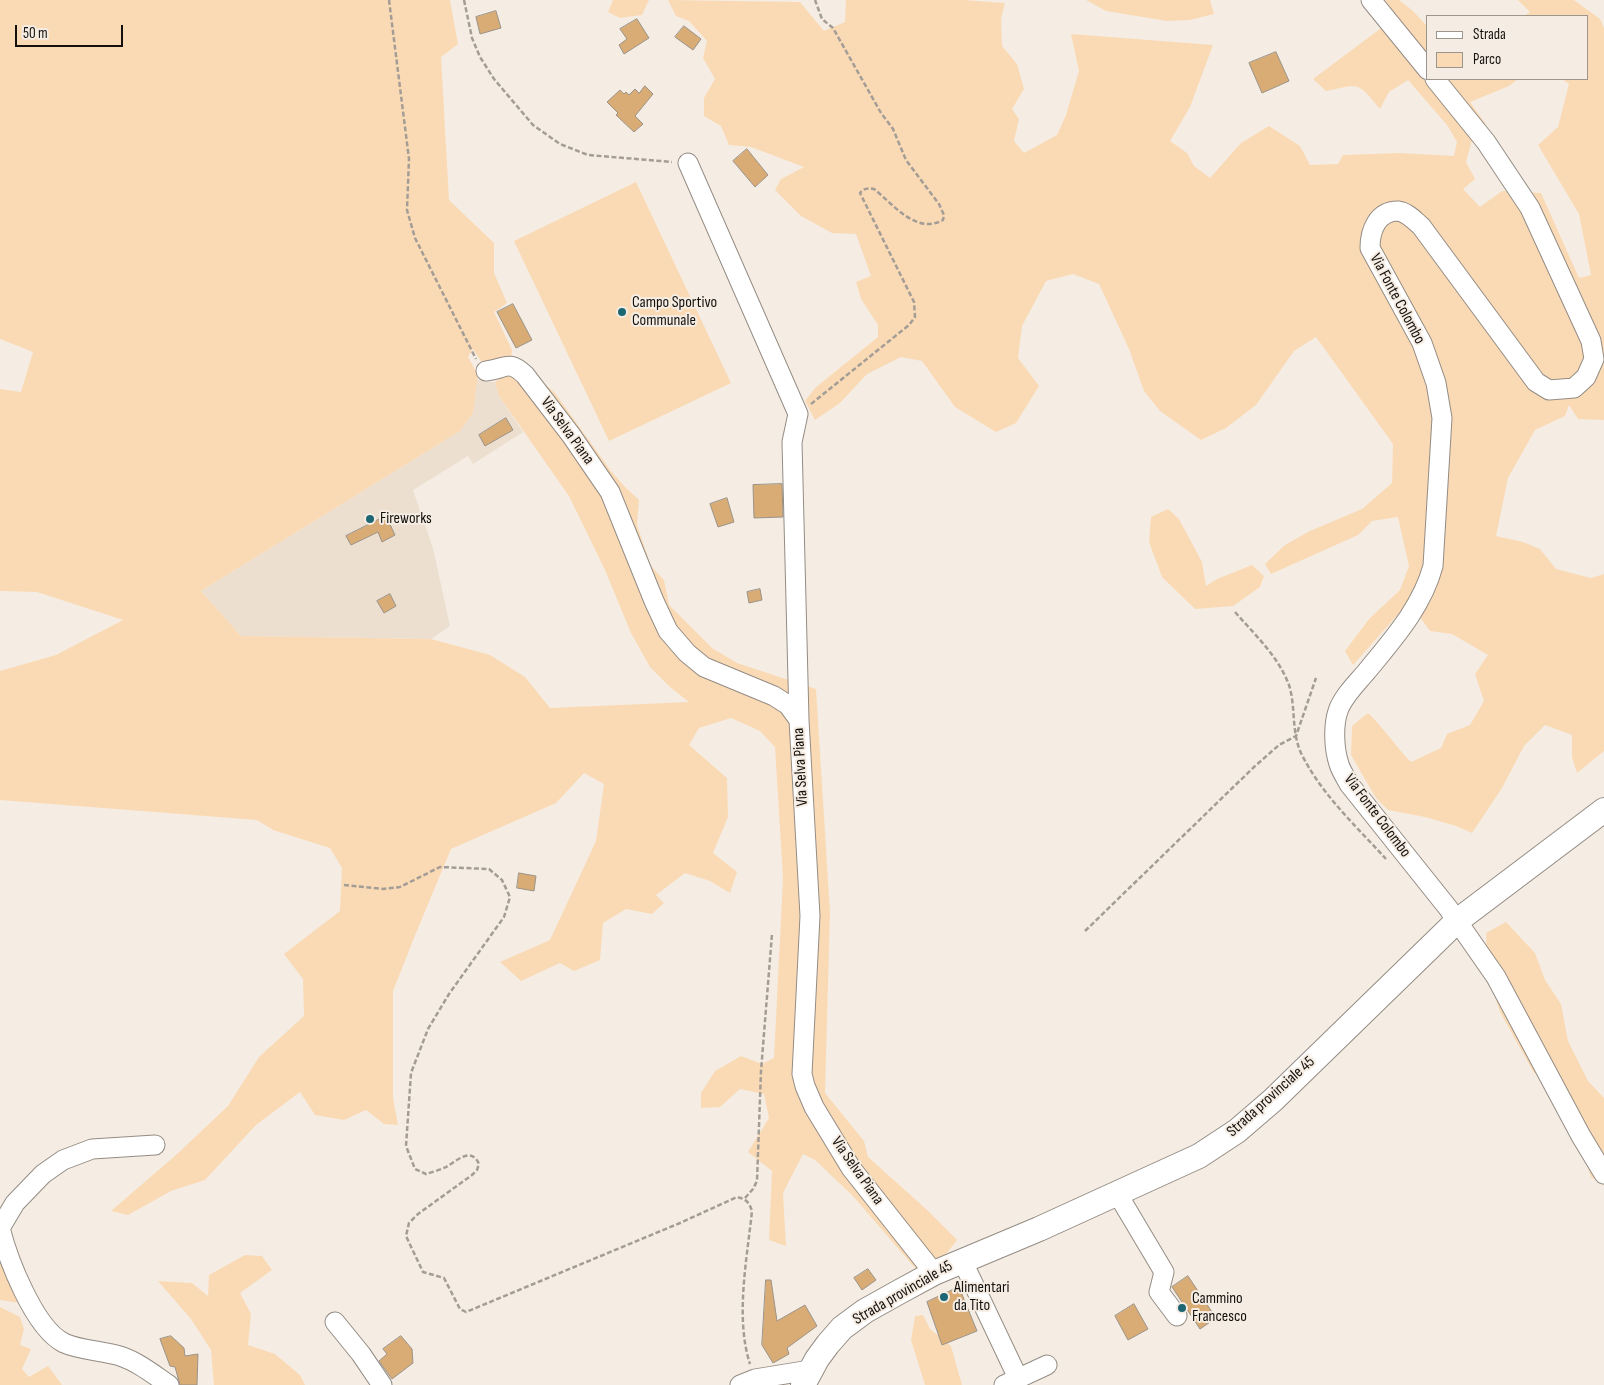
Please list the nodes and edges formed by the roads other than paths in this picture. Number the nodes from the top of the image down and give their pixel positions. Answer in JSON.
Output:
{"nodes":[{"id":1,"x":1371,"y":0,"type":"edge"},
{"id":2,"x":1426,"y":68,"type":"edge"},
{"id":3,"x":1436,"y":80,"type":"edge"},
{"id":4,"x":688,"y":163,"type":"road end"},
{"id":5,"x":494,"y":370,"type":"road end"},
{"id":6,"x":799,"y":720,"type":"junction"},
{"id":7,"x":1604,"y":810,"type":"edge"},
{"id":8,"x":1457,"y":921,"type":"junction"},
{"id":9,"x":155,"y":1145,"type":"dead end"},
{"id":10,"x":1604,"y":1174,"type":"edge"},
{"id":11,"x":1117,"y":1193,"type":"junction"},
{"id":12,"x":962,"y":1260,"type":"junction"},
{"id":13,"x":934,"y":1272,"type":"junction"},
{"id":14,"x":1176,"y":1316,"type":"dead end"},
{"id":15,"x":335,"y":1322,"type":"dead end"},
{"id":16,"x":1047,"y":1365,"type":"dead end"},
{"id":17,"x":806,"y":1377,"type":"edge"},
{"id":18,"x":1011,"y":1381,"type":"edge"},
{"id":19,"x":748,"y":1382,"type":"edge"},
{"id":20,"x":169,"y":1385,"type":"edge"},
{"id":21,"x":382,"y":1385,"type":"edge"}],
"edges":[{"from":1,"to":2,"type":"street"},
{"from":3,"to":8,"type":"street","name":"Via Fonte Colombo"},
{"from":4,"to":6,"type":"street"},
{"from":5,"to":6,"type":"street","name":"Via Selva Piana"},
{"from":6,"to":13,"type":"street","name":"Via Selva Piana"},
{"from":7,"to":8,"type":"main road","name":"Strada provinciale 45"},
{"from":8,"to":10,"type":"street"},
{"from":8,"to":11,"type":"main road","name":"Strada provinciale 45"},
{"from":9,"to":20,"type":"street"},
{"from":11,"to":12,"type":"main road","name":"Strada provinciale 45"},
{"from":11,"to":14,"type":"street"},
{"from":12,"to":13,"type":"main road","name":"Strada provinciale 45"},
{"from":12,"to":18,"type":"street"},
{"from":13,"to":17,"type":"main road","name":"Strada provinciale 45"},
{"from":15,"to":21,"type":"street"},
{"from":16,"to":18,"type":"street"},
{"from":17,"to":19,"type":"street"}]}
